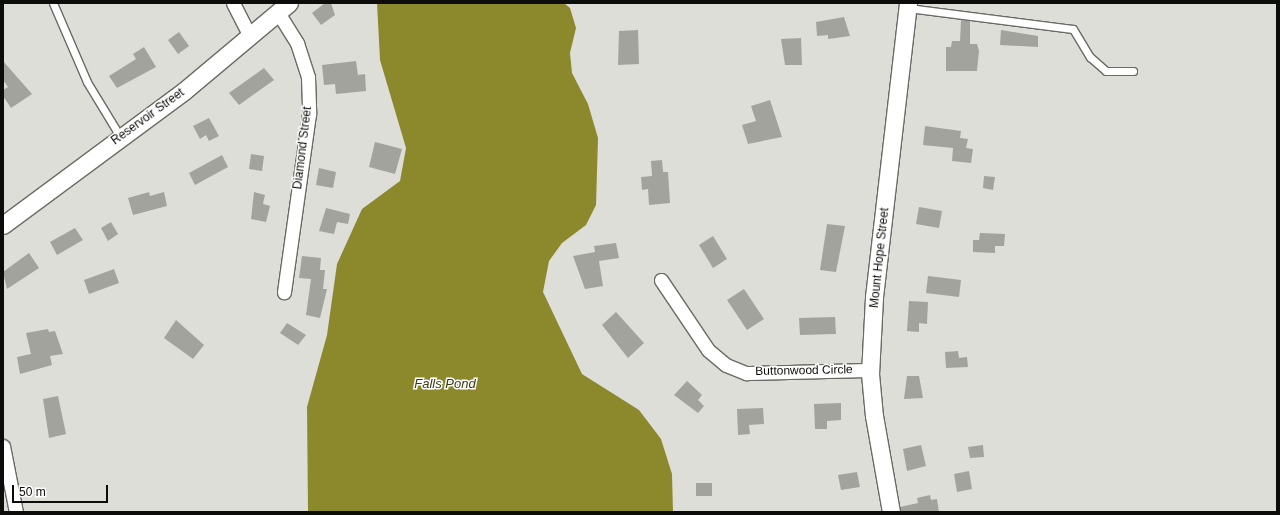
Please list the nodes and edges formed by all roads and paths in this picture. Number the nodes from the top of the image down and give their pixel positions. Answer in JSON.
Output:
{"nodes":[{"id":1,"x":53,"y":3,"type":"edge"},
{"id":2,"x":233,"y":3,"type":"edge"},
{"id":3,"x":908,"y":6,"type":"edge"},
{"id":4,"x":283,"y":7,"type":"edge"},
{"id":5,"x":249,"y":35,"type":"junction"},
{"id":6,"x":1133,"y":71,"type":"dead end"},
{"id":7,"x":121,"y":138,"type":"junction"},
{"id":8,"x":3,"y":225,"type":"edge"},
{"id":9,"x":661,"y":280,"type":"dead end"},
{"id":10,"x":284,"y":292,"type":"dead end"},
{"id":11,"x":870,"y":370,"type":"junction"},
{"id":12,"x":3,"y":446,"type":"edge"},
{"id":13,"x":16,"y":512,"type":"edge"},
{"id":14,"x":891,"y":512,"type":"edge"}],
"edges":[{"from":1,"to":7,"type":"lane"},
{"from":2,"to":5,"type":"street"},
{"from":3,"to":6,"type":"lane"},
{"from":3,"to":11,"type":"street","name":"Mount Hope Street"},
{"from":4,"to":5,"type":"street","name":"Reservoir Street"},
{"from":4,"to":10,"type":"street","name":"Diamond Street"},
{"from":5,"to":7,"type":"street","name":"Reservoir Street"},
{"from":7,"to":8,"type":"street","name":"Reservoir Street"},
{"from":9,"to":11,"type":"street","name":"Buttonwood Circle"},
{"from":11,"to":14,"type":"street","name":"Mount Hope Street"},
{"from":12,"to":13,"type":"street"}]}
